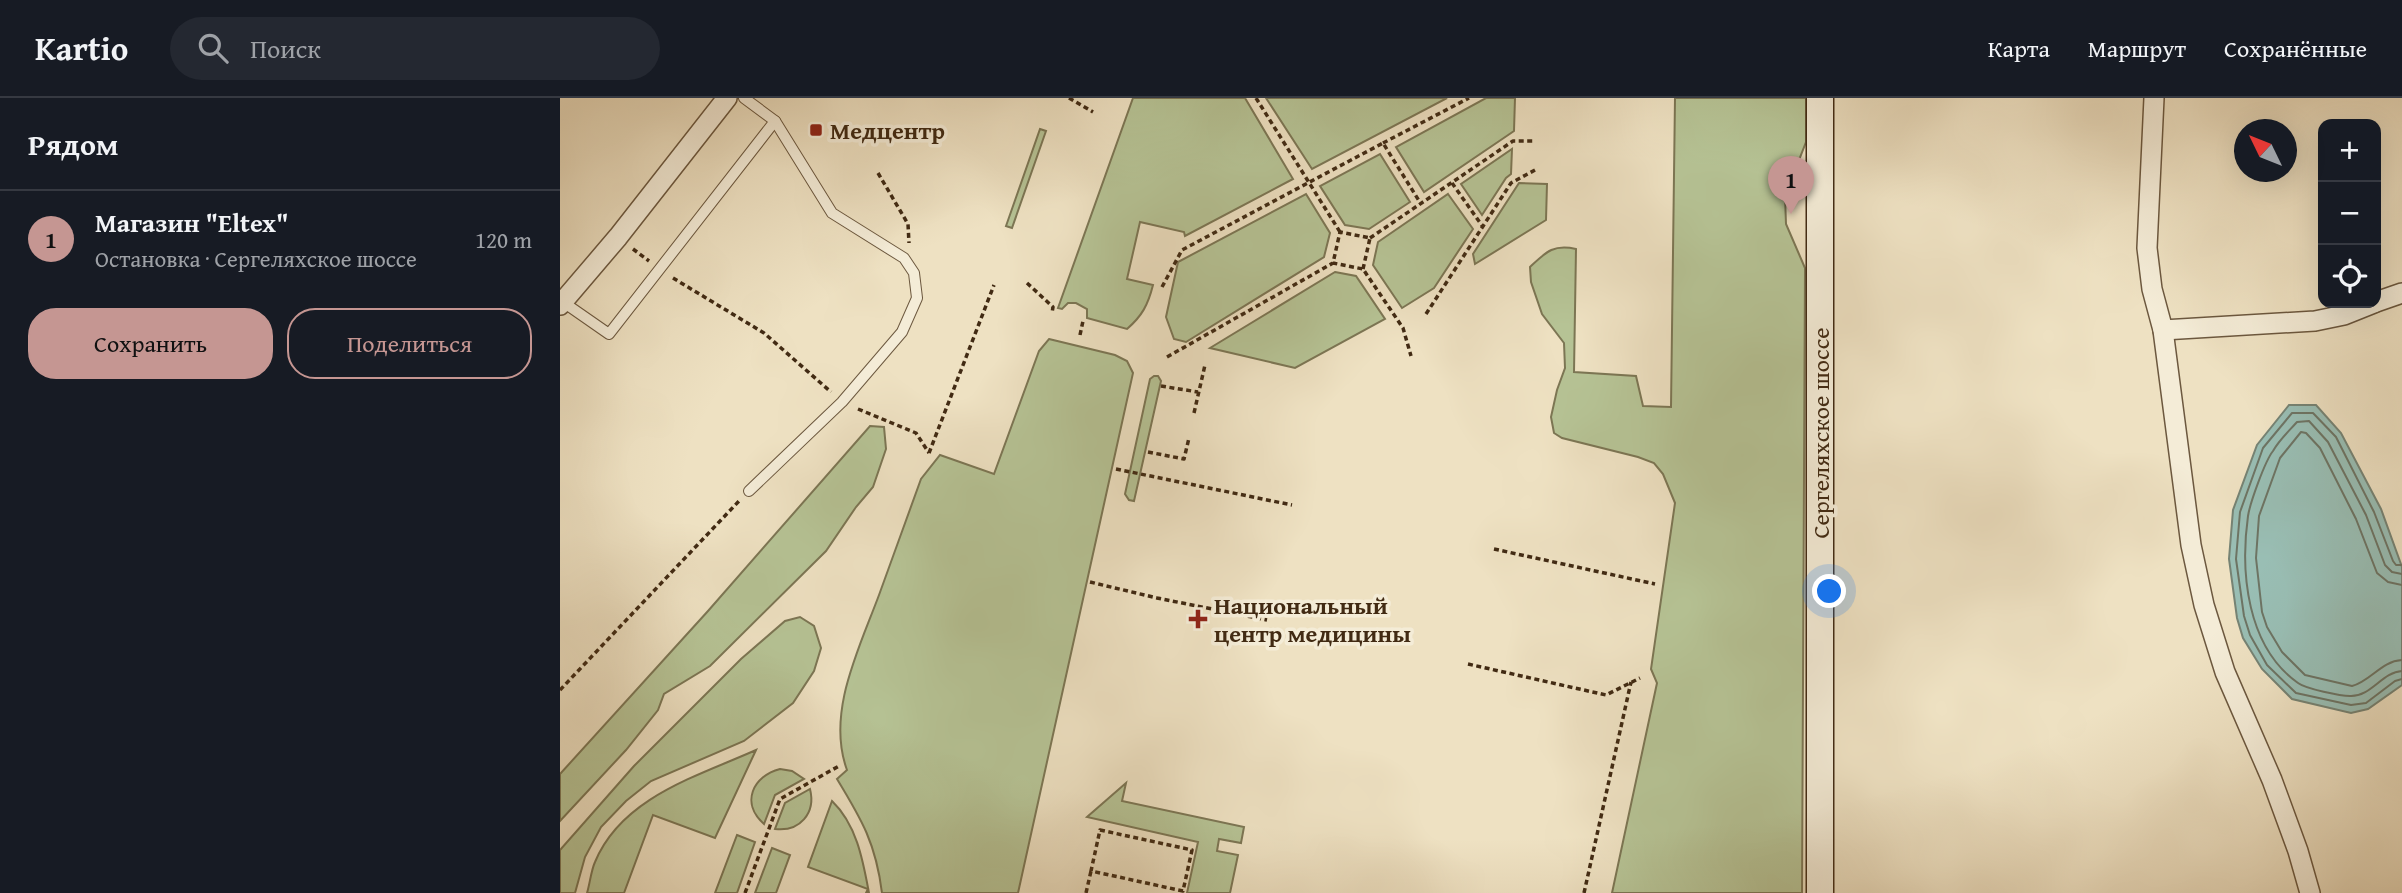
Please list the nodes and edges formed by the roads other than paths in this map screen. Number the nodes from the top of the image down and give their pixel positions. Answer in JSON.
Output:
{"nodes":[{"id":1,"x":727,"y":98,"type":"edge"},
{"id":2,"x":744,"y":98,"type":"edge"},
{"id":3,"x":1820,"y":98,"type":"edge"},
{"id":4,"x":2154,"y":98,"type":"edge"},
{"id":5,"x":775,"y":121,"type":"junction"},
{"id":6,"x":2402,"y":293,"type":"edge"},
{"id":7,"x":2381,"y":300,"type":"edge"},
{"id":8,"x":561,"y":304,"type":"edge"},
{"id":9,"x":2361,"y":308,"type":"edge"},
{"id":10,"x":2163,"y":330,"type":"junction"},
{"id":11,"x":749,"y":491,"type":"road end"},
{"id":12,"x":1820,"y":893,"type":"edge"},
{"id":13,"x":2310,"y":893,"type":"edge"}],
"edges":[{"from":1,"to":8,"type":"street"},
{"from":2,"to":5,"type":"lane"},
{"from":3,"to":12,"type":"main road","name":"Сергеляхское шоссе"},
{"from":4,"to":10,"type":"street"},
{"from":5,"to":8,"type":"lane"},
{"from":5,"to":11,"type":"lane"},
{"from":6,"to":7,"type":"street"},
{"from":9,"to":10,"type":"street"},
{"from":10,"to":13,"type":"street"}]}
